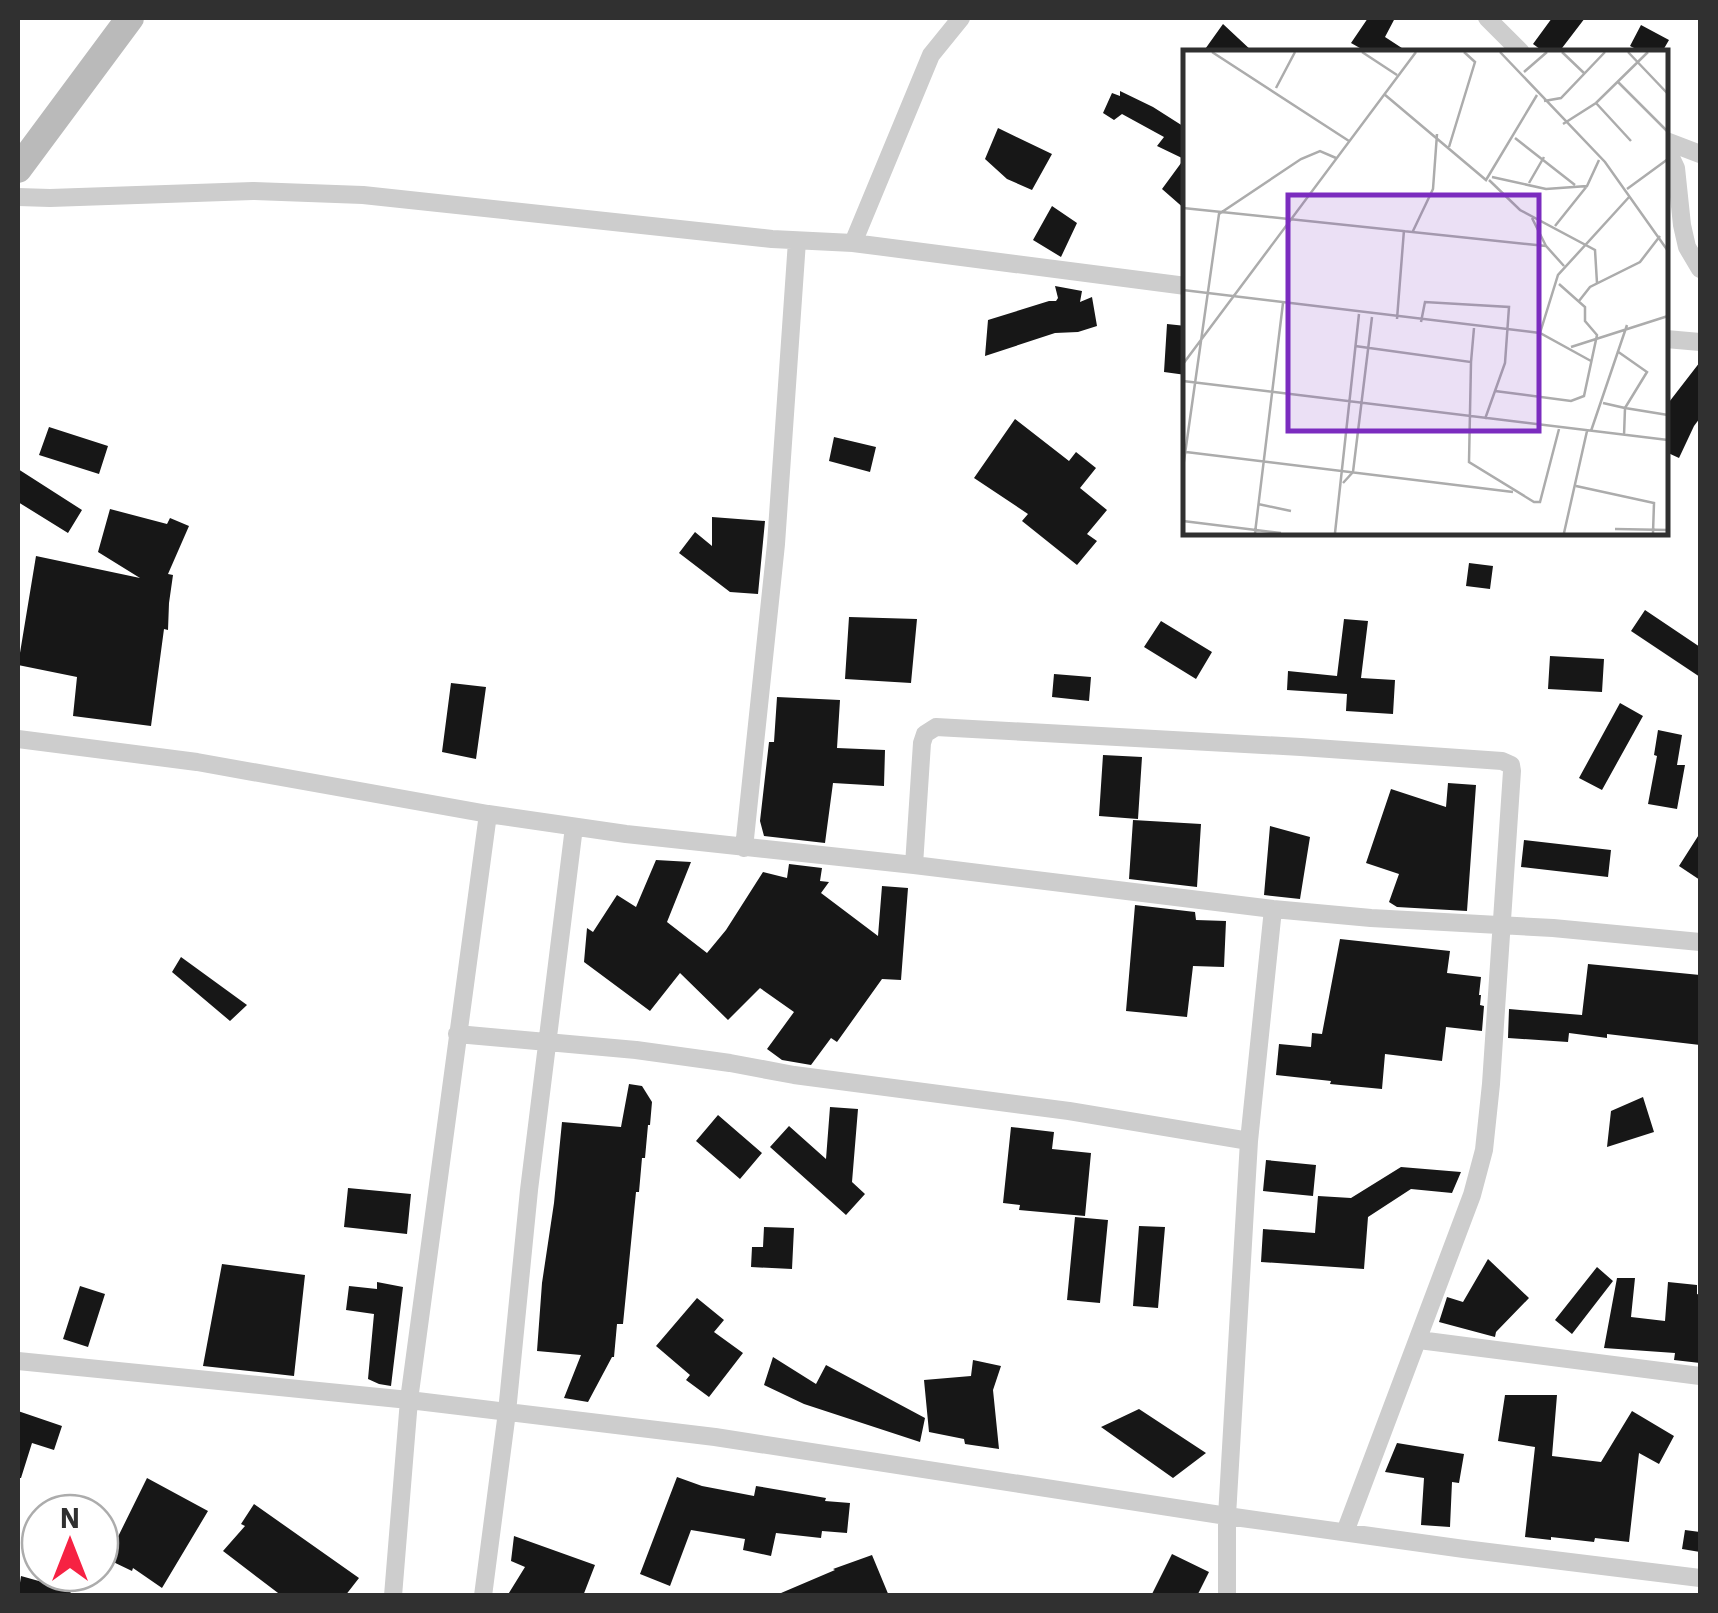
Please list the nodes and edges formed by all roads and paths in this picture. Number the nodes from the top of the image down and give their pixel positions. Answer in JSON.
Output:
{"nodes":[{"id":1,"x":130,"y":18,"type":"edge"},
{"id":2,"x":961,"y":18,"type":"edge"},
{"id":3,"x":1487,"y":18,"type":"edge"},
{"id":4,"x":1520,"y":50,"type":"edge"},
{"id":5,"x":1668,"y":145,"type":"edge"},
{"id":6,"x":1668,"y":149,"type":"edge"},
{"id":7,"x":1700,"y":154,"type":"edge"},
{"id":8,"x":18,"y":169,"type":"edge"},
{"id":9,"x":18,"y":197,"type":"edge"},
{"id":10,"x":798,"y":241,"type":"junction"},
{"id":11,"x":854,"y":244,"type":"junction"},
{"id":12,"x":1700,"y":268,"type":"edge"},
{"id":13,"x":1183,"y":286,"type":"edge"},
{"id":14,"x":1668,"y":339,"type":"edge"},
{"id":15,"x":1700,"y":342,"type":"edge"},
{"id":16,"x":18,"y":739,"type":"edge"},
{"id":17,"x":488,"y":814,"type":"junction"},
{"id":18,"x":574,"y":827,"type":"junction"},
{"id":19,"x":744,"y":848,"type":"junction"},
{"id":20,"x":914,"y":866,"type":"junction"},
{"id":21,"x":1273,"y":909,"type":"junction"},
{"id":22,"x":1500,"y":926,"type":"junction"},
{"id":23,"x":1700,"y":942,"type":"edge"},
{"id":24,"x":457,"y":1034,"type":"junction"},
{"id":25,"x":547,"y":1044,"type":"junction"},
{"id":26,"x":1249,"y":1140,"type":"junction"},
{"id":27,"x":1419,"y":1340,"type":"junction"},
{"id":28,"x":18,"y":1361,"type":"edge"},
{"id":29,"x":1700,"y":1376,"type":"edge"},
{"id":30,"x":409,"y":1400,"type":"junction"},
{"id":31,"x":506,"y":1412,"type":"junction"},
{"id":32,"x":1226,"y":1516,"type":"junction"},
{"id":33,"x":1345,"y":1532,"type":"junction"},
{"id":34,"x":1700,"y":1578,"type":"edge"},
{"id":35,"x":393,"y":1596,"type":"edge"},
{"id":36,"x":483,"y":1596,"type":"edge"},
{"id":37,"x":1227,"y":1596,"type":"edge"}],
"edges":[{"from":1,"to":8,"type":"main road"},
{"from":2,"to":11,"type":"street"},
{"from":3,"to":4,"type":"street"},
{"from":5,"to":7,"type":"street"},
{"from":6,"to":12,"type":"street"},
{"from":9,"to":10,"type":"street"},
{"from":10,"to":11,"type":"street"},
{"from":10,"to":19,"type":"street"},
{"from":11,"to":13,"type":"street"},
{"from":14,"to":15,"type":"street"},
{"from":16,"to":17,"type":"street"},
{"from":17,"to":18,"type":"street"},
{"from":17,"to":24,"type":"street"},
{"from":18,"to":19,"type":"street"},
{"from":18,"to":25,"type":"street"},
{"from":19,"to":20,"type":"street"},
{"from":20,"to":21,"type":"street"},
{"from":20,"to":22,"type":"street"},
{"from":21,"to":22,"type":"street"},
{"from":21,"to":26,"type":"street"},
{"from":22,"to":23,"type":"street"},
{"from":22,"to":27,"type":"street"},
{"from":24,"to":25,"type":"street"},
{"from":24,"to":30,"type":"street"},
{"from":25,"to":26,"type":"street"},
{"from":25,"to":31,"type":"street"},
{"from":26,"to":32,"type":"street"},
{"from":27,"to":29,"type":"street"},
{"from":27,"to":33,"type":"street"},
{"from":28,"to":30,"type":"street"},
{"from":30,"to":31,"type":"street"},
{"from":30,"to":35,"type":"street"},
{"from":31,"to":32,"type":"street"},
{"from":31,"to":36,"type":"street"},
{"from":32,"to":33,"type":"street"},
{"from":32,"to":37,"type":"street"},
{"from":33,"to":34,"type":"street"}]}
